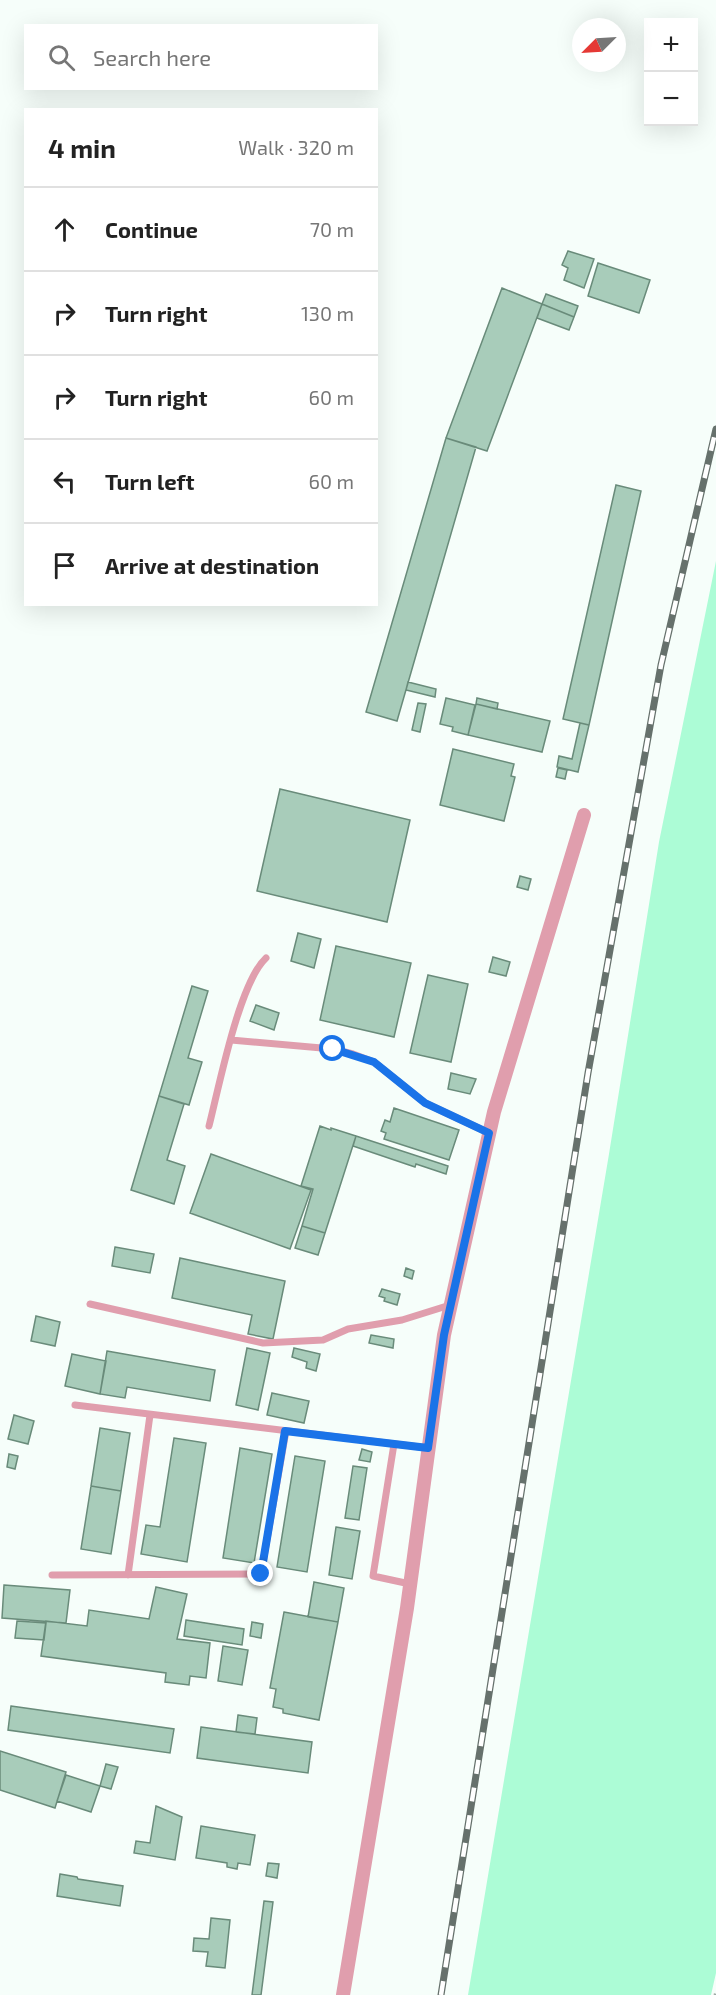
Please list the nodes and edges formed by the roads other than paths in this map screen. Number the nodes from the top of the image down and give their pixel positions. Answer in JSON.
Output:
{"nodes":[{"id":1,"x":584,"y":815,"type":"dead end"},
{"id":2,"x":267,"y":958,"type":"dead end"},
{"id":3,"x":231,"y":1040,"type":"junction"},
{"id":4,"x":209,"y":1126,"type":"dead end"},
{"id":5,"x":489,"y":1133,"type":"junction"},
{"id":6,"x":90,"y":1304,"type":"dead end"},
{"id":7,"x":450,"y":1305,"type":"junction"},
{"id":8,"x":75,"y":1405,"type":"dead end"},
{"id":9,"x":150,"y":1415,"type":"junction"},
{"id":10,"x":285,"y":1431,"type":"junction"},
{"id":11,"x":394,"y":1444,"type":"junction"},
{"id":12,"x":428,"y":1448,"type":"junction"},
{"id":13,"x":52,"y":1575,"type":"dead end"},
{"id":14,"x":128,"y":1575,"type":"junction"},
{"id":15,"x":410,"y":1584,"type":"junction"},
{"id":16,"x":343,"y":1995,"type":"edge"}],
"edges":[{"from":1,"to":5,"type":"street"},
{"from":2,"to":3,"type":"lane"},
{"from":3,"to":4,"type":"lane"},
{"from":3,"to":5,"type":"lane"},
{"from":5,"to":7,"type":"street"},
{"from":6,"to":7,"type":"lane"},
{"from":7,"to":12,"type":"street"},
{"from":8,"to":9,"type":"lane"},
{"from":9,"to":10,"type":"lane"},
{"from":9,"to":14,"type":"lane"},
{"from":10,"to":11,"type":"lane"},
{"from":10,"to":14,"type":"lane"},
{"from":11,"to":12,"type":"lane"},
{"from":11,"to":15,"type":"lane"},
{"from":12,"to":15,"type":"street"},
{"from":13,"to":14,"type":"lane"},
{"from":15,"to":16,"type":"street"}]}
